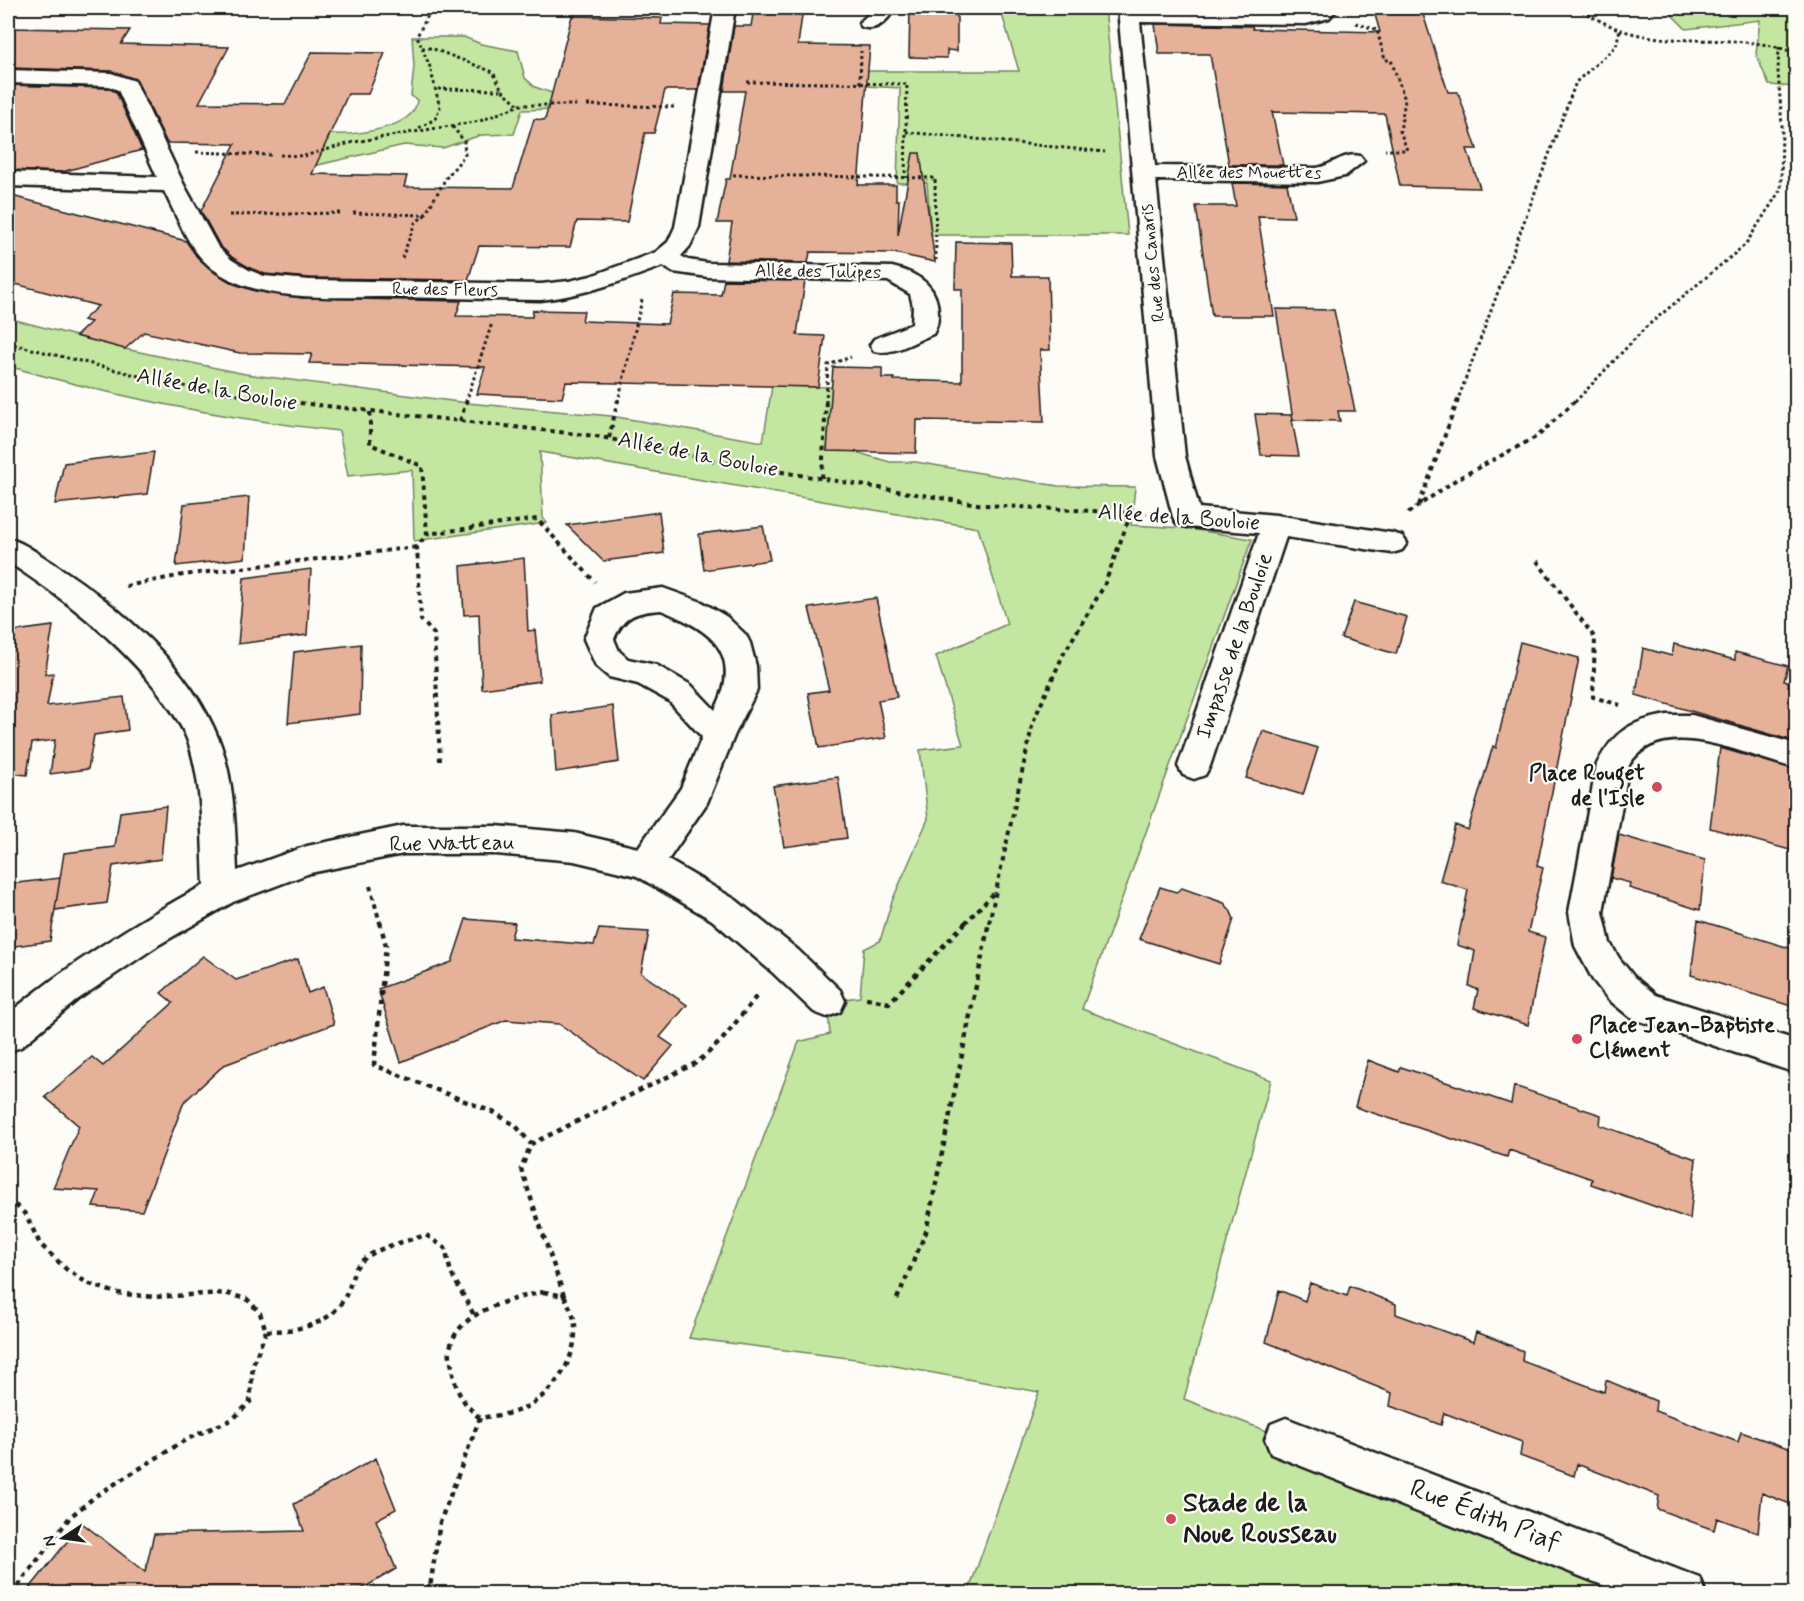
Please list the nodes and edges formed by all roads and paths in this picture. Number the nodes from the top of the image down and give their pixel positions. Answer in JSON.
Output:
{"nodes":[{"id":1,"x":432,"y":8,"type":"edge"},
{"id":2,"x":725,"y":8,"type":"edge"},
{"id":3,"x":1576,"y":8,"type":"edge"},
{"id":4,"x":1326,"y":10,"type":"edge"},
{"id":5,"x":1129,"y":12,"type":"edge"},
{"id":6,"x":1620,"y":29,"type":"junction"},
{"id":7,"x":1779,"y":47,"type":"junction"},
{"id":8,"x":422,"y":48,"type":"junction"},
{"id":9,"x":1797,"y":53,"type":"edge"},
{"id":10,"x":8,"y":77,"type":"edge"},
{"id":11,"x":712,"y":82,"type":"junction"},
{"id":12,"x":438,"y":89,"type":"junction"},
{"id":13,"x":502,"y":90,"type":"junction"},
{"id":14,"x":520,"y":105,"type":"junction"},
{"id":15,"x":578,"y":105,"type":"dead end"},
{"id":16,"x":587,"y":105,"type":"dead end"},
{"id":17,"x":708,"y":107,"type":"junction"},
{"id":18,"x":451,"y":126,"type":"junction"},
{"id":19,"x":410,"y":132,"type":"junction"},
{"id":20,"x":906,"y":132,"type":"junction"},
{"id":21,"x":157,"y":150,"type":"junction"},
{"id":22,"x":271,"y":155,"type":"dead end"},
{"id":23,"x":280,"y":155,"type":"dead end"},
{"id":24,"x":1352,"y":161,"type":"joint"},
{"id":25,"x":1143,"y":164,"type":"junction"},
{"id":26,"x":696,"y":174,"type":"junction"},
{"id":27,"x":905,"y":178,"type":"junction"},
{"id":28,"x":8,"y":179,"type":"edge"},
{"id":29,"x":172,"y":184,"type":"junction"},
{"id":30,"x":342,"y":213,"type":"dead end"},
{"id":31,"x":353,"y":213,"type":"dead end"},
{"id":32,"x":189,"y":215,"type":"junction"},
{"id":33,"x":425,"y":215,"type":"junction"},
{"id":34,"x":665,"y":258,"type":"junction"},
{"id":35,"x":631,"y":271,"type":"junction"},
{"id":36,"x":916,"y":287,"type":"junction"},
{"id":37,"x":390,"y":289,"type":"junction"},
{"id":38,"x":502,"y":291,"type":"junction"},
{"id":39,"x":8,"y":343,"type":"edge"},
{"id":40,"x":883,"y":345,"type":"joint"},
{"id":41,"x":370,"y":412,"type":"junction"},
{"id":42,"x":460,"y":421,"type":"junction"},
{"id":43,"x":609,"y":438,"type":"junction"},
{"id":44,"x":822,"y":478,"type":"junction"},
{"id":45,"x":1419,"y":506,"type":"junction"},
{"id":46,"x":1131,"y":513,"type":"junction"},
{"id":47,"x":1187,"y":517,"type":"junction"},
{"id":48,"x":1276,"y":525,"type":"junction"},
{"id":49,"x":427,"y":534,"type":"junction"},
{"id":50,"x":1381,"y":541,"type":"joint"},
{"id":51,"x":417,"y":547,"type":"junction"},
{"id":52,"x":8,"y":548,"type":"edge"},
{"id":53,"x":1537,"y":561,"type":"dead end"},
{"id":54,"x":85,"y":600,"type":"junction"},
{"id":55,"x":621,"y":609,"type":"junction"},
{"id":56,"x":1626,"y":707,"type":"dead end"},
{"id":57,"x":719,"y":734,"type":"junction"},
{"id":58,"x":1797,"y":756,"type":"edge"},
{"id":59,"x":440,"y":761,"type":"dead end"},
{"id":60,"x":1194,"y":766,"type":"dead end"},
{"id":61,"x":360,"y":849,"type":"junction"},
{"id":62,"x":646,"y":864,"type":"junction"},
{"id":63,"x":222,"y":892,"type":"junction"},
{"id":64,"x":994,"y":893,"type":"junction"},
{"id":65,"x":785,"y":961,"type":"junction"},
{"id":66,"x":827,"y":1001,"type":"joint"},
{"id":67,"x":8,"y":1036,"type":"edge"},
{"id":68,"x":1797,"y":1056,"type":"edge"},
{"id":69,"x":531,"y":1144,"type":"junction"},
{"id":70,"x":8,"y":1198,"type":"edge"},
{"id":71,"x":564,"y":1296,"type":"junction"},
{"id":72,"x":897,"y":1299,"type":"dead end"},
{"id":73,"x":474,"y":1315,"type":"junction"},
{"id":74,"x":266,"y":1331,"type":"junction"},
{"id":75,"x":480,"y":1418,"type":"junction"},
{"id":76,"x":1286,"y":1439,"type":"dead end"},
{"id":77,"x":12,"y":1593,"type":"edge"},
{"id":78,"x":429,"y":1593,"type":"edge"},
{"id":79,"x":1684,"y":1593,"type":"edge"}],
"edges":[{"from":1,"to":8,"type":"path"},
{"from":2,"to":11,"type":"street"},
{"from":3,"to":6,"type":"path"},
{"from":4,"to":5,"type":"street"},
{"from":4,"to":24,"type":"path"},
{"from":5,"to":25,"type":"street","name":"Rue des Canaris"},
{"from":6,"to":7,"type":"path"},
{"from":6,"to":45,"type":"path"},
{"from":7,"to":9,"type":"path"},
{"from":7,"to":45,"type":"path"},
{"from":8,"to":12,"type":"path"},
{"from":8,"to":13,"type":"path"},
{"from":10,"to":21,"type":"street","name":"Rue des Fleurs"},
{"from":11,"to":17,"type":"street"},
{"from":11,"to":20,"type":"path"},
{"from":12,"to":13,"type":"path"},
{"from":12,"to":19,"type":"path"},
{"from":13,"to":14,"type":"path"},
{"from":14,"to":15,"type":"path"},
{"from":14,"to":18,"type":"path"},
{"from":16,"to":17,"type":"path"},
{"from":17,"to":26,"type":"street"},
{"from":18,"to":19,"type":"path"},
{"from":18,"to":33,"type":"path"},
{"from":19,"to":23,"type":"path"},
{"from":20,"to":25,"type":"path"},
{"from":20,"to":27,"type":"path"},
{"from":21,"to":22,"type":"path"},
{"from":21,"to":29,"type":"street","name":"Rue des Fleurs"},
{"from":24,"to":25,"type":"street","name":"Allée des Mouettes"},
{"from":25,"to":47,"type":"street","name":"Rue des Canaris"},
{"from":26,"to":27,"type":"path"},
{"from":26,"to":34,"type":"street"},
{"from":27,"to":36,"type":"path"},
{"from":28,"to":29,"type":"street"},
{"from":29,"to":32,"type":"street","name":"Rue des Fleurs"},
{"from":30,"to":32,"type":"path"},
{"from":31,"to":33,"type":"path"},
{"from":32,"to":37,"type":"street","name":"Rue des Fleurs"},
{"from":33,"to":37,"type":"path"},
{"from":34,"to":35,"type":"street","name":"Rue des Fleurs"},
{"from":34,"to":36,"type":"street","name":"Allée des Tulipes"},
{"from":35,"to":38,"type":"street","name":"Rue des Fleurs"},
{"from":35,"to":43,"type":"path"},
{"from":36,"to":40,"type":"street"},
{"from":37,"to":38,"type":"street","name":"Rue des Fleurs"},
{"from":38,"to":42,"type":"path"},
{"from":39,"to":41,"type":"path","name":"Allée de la Bouloie"},
{"from":40,"to":44,"type":"path"},
{"from":41,"to":42,"type":"path","name":"Allée de la Bouloie"},
{"from":41,"to":49,"type":"path"},
{"from":42,"to":43,"type":"path","name":"Allée de la Bouloie"},
{"from":43,"to":44,"type":"path","name":"Allée de la Bouloie"},
{"from":44,"to":46,"type":"path","name":"Allée de la Bouloie"},
{"from":45,"to":50,"type":"path"},
{"from":46,"to":47,"type":"path","name":"Allée de la Bouloie"},
{"from":46,"to":64,"type":"path"},
{"from":47,"to":48,"type":"street","name":"Allée de la Bouloie"},
{"from":48,"to":50,"type":"street","name":"Allée de la Bouloie"},
{"from":48,"to":60,"type":"street","name":"Impasse de la Bouloie"},
{"from":49,"to":51,"type":"path"},
{"from":49,"to":55,"type":"path"},
{"from":51,"to":54,"type":"path"},
{"from":51,"to":59,"type":"path"},
{"from":52,"to":54,"type":"street"},
{"from":53,"to":56,"type":"path"},
{"from":54,"to":63,"type":"street"},
{"from":55,"to":57,"type":"street"},
{"from":55,"to":57,"type":"street"},
{"from":57,"to":62,"type":"street"},
{"from":58,"to":68,"type":"street"},
{"from":61,"to":62,"type":"street","name":"Rue Watteau"},
{"from":61,"to":63,"type":"street","name":"Rue Watteau"},
{"from":61,"to":69,"type":"path"},
{"from":62,"to":65,"type":"street","name":"Rue Watteau"},
{"from":63,"to":67,"type":"street","name":"Rue Watteau"},
{"from":64,"to":66,"type":"path"},
{"from":64,"to":72,"type":"path"},
{"from":65,"to":66,"type":"street","name":"Rue Watteau"},
{"from":65,"to":69,"type":"path"},
{"from":69,"to":71,"type":"path"},
{"from":70,"to":74,"type":"path"},
{"from":71,"to":73,"type":"path"},
{"from":71,"to":75,"type":"path"},
{"from":73,"to":74,"type":"path"},
{"from":73,"to":75,"type":"path"},
{"from":74,"to":77,"type":"path"},
{"from":75,"to":78,"type":"path"},
{"from":76,"to":79,"type":"street","name":"Rue Édith Piaf"}]}
